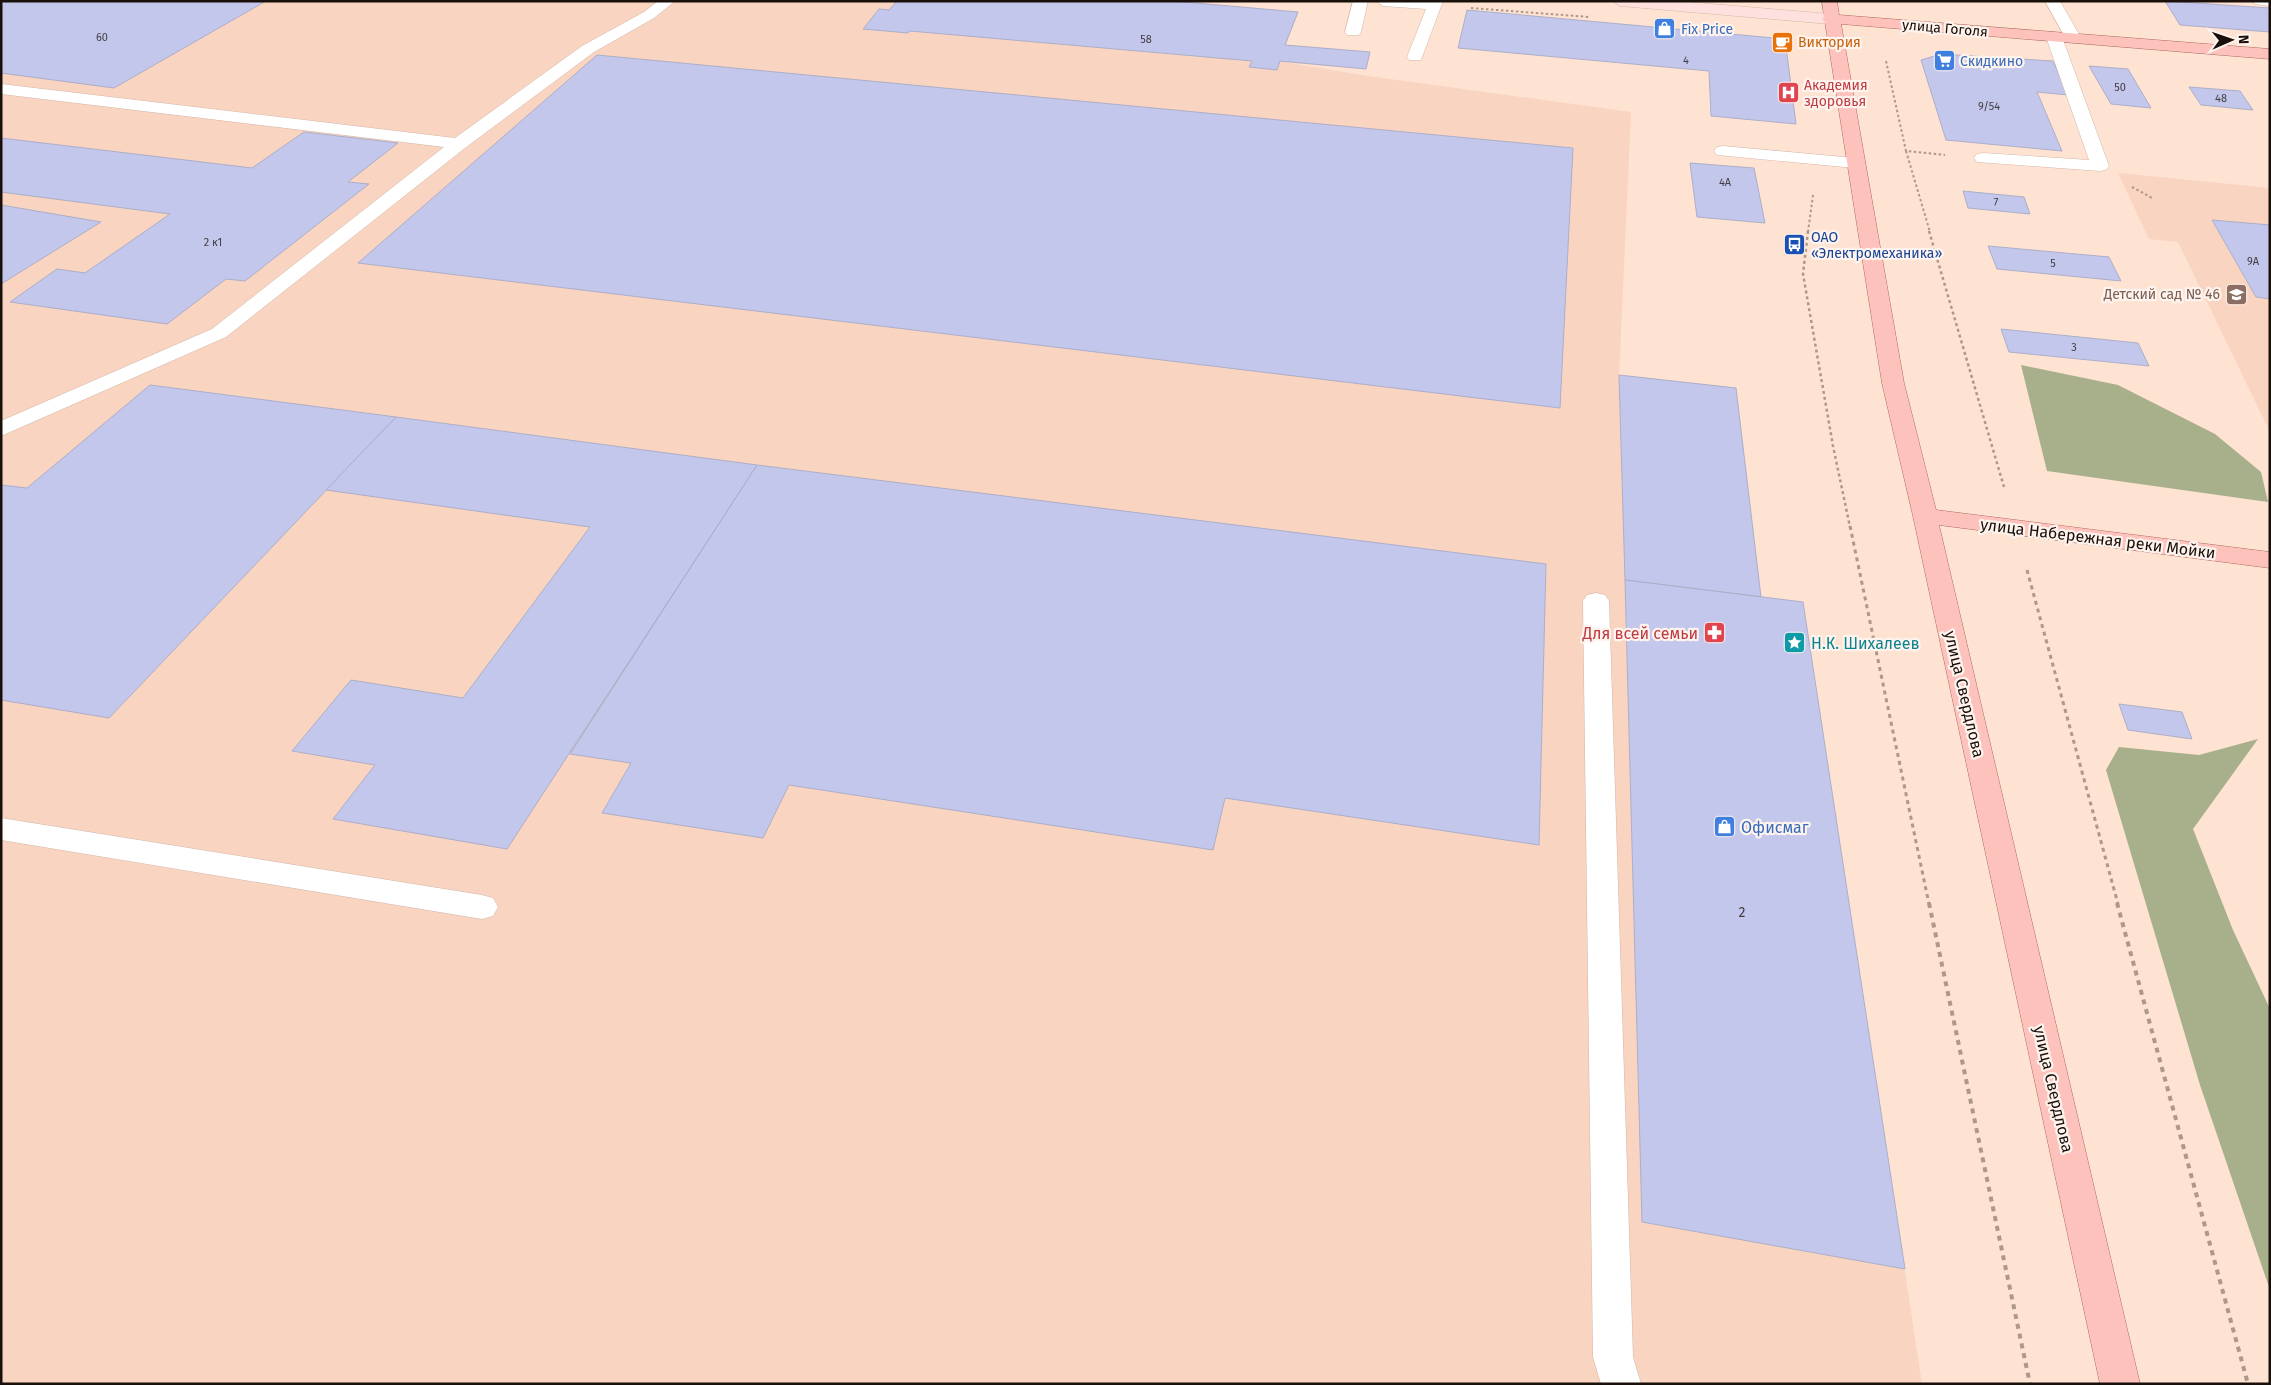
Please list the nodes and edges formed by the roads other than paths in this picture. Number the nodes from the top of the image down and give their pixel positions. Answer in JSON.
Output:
{"nodes":[{"id":1,"x":668,"y":1,"type":"edge"},
{"id":2,"x":1361,"y":1,"type":"edge"},
{"id":3,"x":1383,"y":1,"type":"edge"},
{"id":4,"x":1828,"y":1,"type":"edge"},
{"id":5,"x":2052,"y":1,"type":"edge"},
{"id":6,"x":2260,"y":1,"type":"edge"},
{"id":7,"x":1626,"y":2,"type":"edge"},
{"id":8,"x":2270,"y":2,"type":"edge"},
{"id":9,"x":1436,"y":3,"type":"edge"},
{"id":10,"x":1830,"y":19,"type":"junction"},
{"id":11,"x":1353,"y":32,"type":"dead end"},
{"id":12,"x":2054,"y":37,"type":"junction"},
{"id":13,"x":2073,"y":38,"type":"junction"},
{"id":14,"x":2270,"y":54,"type":"edge"},
{"id":15,"x":1415,"y":57,"type":"dead end"},
{"id":16,"x":1,"y":89,"type":"edge"},
{"id":17,"x":459,"y":144,"type":"junction"},
{"id":18,"x":1723,"y":151,"type":"dead end"},
{"id":19,"x":1983,"y":158,"type":"road end"},
{"id":20,"x":1855,"y":163,"type":"junction"},
{"id":21,"x":1,"y":429,"type":"edge"},
{"id":22,"x":1926,"y":516,"type":"junction"},
{"id":23,"x":2270,"y":560,"type":"edge"},
{"id":24,"x":1596,"y":601,"type":"dead end"},
{"id":25,"x":1,"y":829,"type":"edge"},
{"id":26,"x":482,"y":907,"type":"dead end"},
{"id":27,"x":1621,"y":1384,"type":"edge"},
{"id":28,"x":2120,"y":1384,"type":"edge"}],
"edges":[{"from":1,"to":17,"type":"lane"},
{"from":2,"to":11,"type":"lane"},
{"from":3,"to":9,"type":"lane"},
{"from":4,"to":10,"type":"main road","name":"улица Свердлова"},
{"from":5,"to":13,"type":"lane"},
{"from":6,"to":8,"type":"lane"},
{"from":7,"to":10,"type":"main road","name":"улица Гоголя"},
{"from":9,"to":15,"type":"lane"},
{"from":10,"to":12,"type":"main road","name":"улица Гоголя"},
{"from":10,"to":20,"type":"main road","name":"улица Свердлова"},
{"from":12,"to":13,"type":"main road","name":"улица Гоголя"},
{"from":12,"to":19,"type":"lane"},
{"from":13,"to":14,"type":"main road","name":"улица Гоголя"},
{"from":16,"to":17,"type":"lane"},
{"from":17,"to":21,"type":"lane"},
{"from":18,"to":20,"type":"lane"},
{"from":20,"to":22,"type":"main road","name":"улица Свердлова"},
{"from":22,"to":23,"type":"main road","name":"улица Набережная реки Мойки"},
{"from":22,"to":28,"type":"main road","name":"улица Свердлова"},
{"from":24,"to":27,"type":"lane"},
{"from":25,"to":26,"type":"lane"}]}
